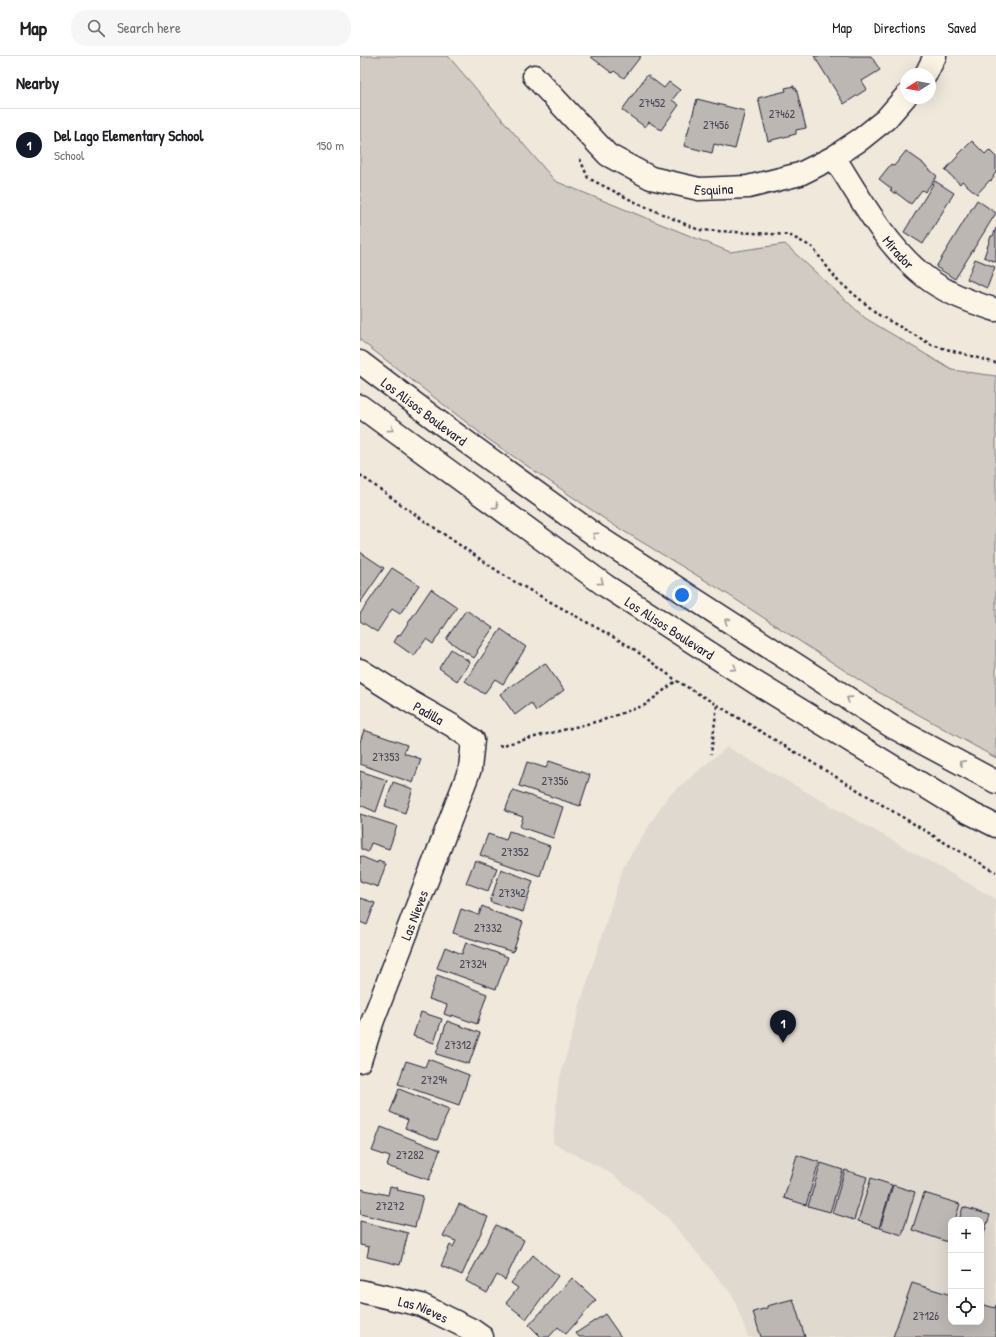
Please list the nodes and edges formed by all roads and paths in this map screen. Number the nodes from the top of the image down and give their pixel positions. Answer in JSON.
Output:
{"nodes":[{"id":1,"x":934,"y":56,"type":"edge"},
{"id":2,"x":929,"y":68,"type":"edge"},
{"id":3,"x":534,"y":76,"type":"dead end"},
{"id":4,"x":900,"y":103,"type":"edge"},
{"id":5,"x":834,"y":157,"type":"junction"},
{"id":6,"x":580,"y":159,"type":"dead end"},
{"id":7,"x":996,"y":310,"type":"edge"},
{"id":8,"x":360,"y":362,"type":"edge"},
{"id":9,"x":996,"y":364,"type":"edge"},
{"id":10,"x":360,"y":406,"type":"edge"},
{"id":11,"x":360,"y":475,"type":"edge"},
{"id":12,"x":360,"y":670,"type":"edge"},
{"id":13,"x":677,"y":681,"type":"junction"},
{"id":14,"x":718,"y":704,"type":"junction"},
{"id":15,"x":499,"y":746,"type":"dead end"},
{"id":16,"x":712,"y":754,"type":"dead end"},
{"id":17,"x":470,"y":768,"type":"joint"},
{"id":18,"x":996,"y":782,"type":"edge"},
{"id":19,"x":996,"y":826,"type":"edge"},
{"id":20,"x":996,"y":872,"type":"edge"},
{"id":21,"x":360,"y":1061,"type":"edge"},
{"id":22,"x":360,"y":1291,"type":"edge"},
{"id":23,"x":482,"y":1337,"type":"edge"}],
"edges":[{"from":1,"to":2,"type":"main road"},
{"from":3,"to":5,"type":"main road","name":"Esquina"},
{"from":4,"to":5,"type":"main road","name":"Esquina"},
{"from":5,"to":7,"type":"main road","name":"Mirador"},
{"from":6,"to":9,"type":"path"},
{"from":18,"to":8,"type":"main road","name":"Los Alisos Boulevard","one_way":true},
{"from":10,"to":19,"type":"main road","name":"Los Alisos Boulevard","one_way":true},
{"from":11,"to":13,"type":"path"},
{"from":12,"to":17,"type":"main road","name":"Padilla"},
{"from":13,"to":14,"type":"path"},
{"from":13,"to":15,"type":"path"},
{"from":14,"to":16,"type":"path"},
{"from":14,"to":20,"type":"path"},
{"from":17,"to":21,"type":"main road","name":"Las Nieves"},
{"from":22,"to":23,"type":"main road","name":"Las Nieves"}]}
